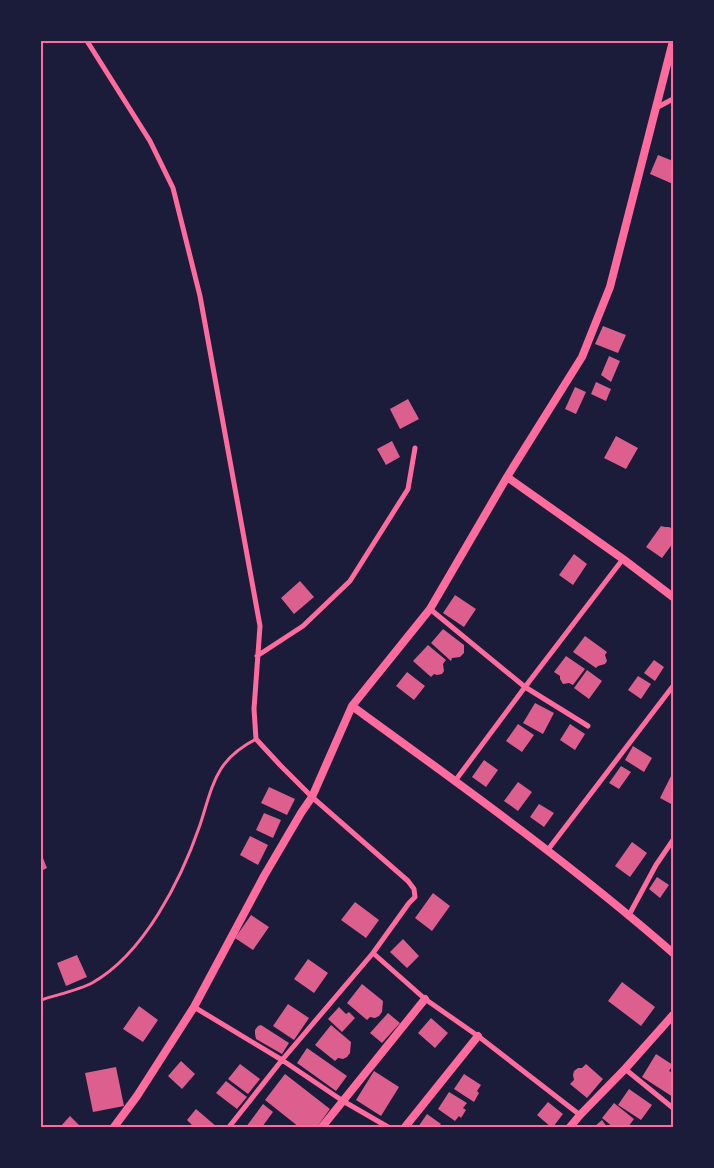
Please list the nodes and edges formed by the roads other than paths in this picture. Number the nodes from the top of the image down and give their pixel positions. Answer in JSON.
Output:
{"nodes":[{"id":1,"x":87,"y":41,"type":"edge"},
{"id":2,"x":673,"y":41,"type":"edge"},
{"id":3,"x":673,"y":99,"type":"edge"},
{"id":4,"x":656,"y":108,"type":"junction"},
{"id":5,"x":415,"y":448,"type":"dead end"},
{"id":6,"x":507,"y":478,"type":"junction"},
{"id":7,"x":622,"y":559,"type":"junction"},
{"id":8,"x":673,"y":598,"type":"edge"},
{"id":9,"x":430,"y":609,"type":"junction"},
{"id":10,"x":257,"y":656,"type":"junction"},
{"id":11,"x":673,"y":686,"type":"edge"},
{"id":12,"x":525,"y":687,"type":"junction"},
{"id":13,"x":352,"y":706,"type":"junction"},
{"id":14,"x":588,"y":726,"type":"dead end"},
{"id":15,"x":256,"y":738,"type":"junction"},
{"id":16,"x":455,"y":781,"type":"junction"},
{"id":17,"x":312,"y":797,"type":"junction"},
{"id":18,"x":673,"y":840,"type":"edge"},
{"id":19,"x":547,"y":851,"type":"junction"},
{"id":20,"x":629,"y":915,"type":"junction"},
{"id":21,"x":373,"y":953,"type":"junction"},
{"id":22,"x":673,"y":953,"type":"edge"},
{"id":23,"x":425,"y":999,"type":"junction"},
{"id":24,"x":41,"y":1000,"type":"edge"},
{"id":25,"x":194,"y":1007,"type":"junction"},
{"id":26,"x":673,"y":1015,"type":"edge"},
{"id":27,"x":478,"y":1036,"type":"junction"},
{"id":28,"x":282,"y":1060,"type":"junction"},
{"id":29,"x":625,"y":1069,"type":"junction"},
{"id":30,"x":343,"y":1101,"type":"junction"},
{"id":31,"x":673,"y":1108,"type":"edge"},
{"id":32,"x":580,"y":1115,"type":"junction"},
{"id":33,"x":114,"y":1127,"type":"edge"},
{"id":34,"x":229,"y":1127,"type":"edge"},
{"id":35,"x":322,"y":1127,"type":"edge"},
{"id":36,"x":388,"y":1127,"type":"edge"},
{"id":37,"x":405,"y":1127,"type":"edge"},
{"id":38,"x":570,"y":1127,"type":"edge"}],
"edges":[{"from":1,"to":10,"type":"street"},
{"from":2,"to":4,"type":"street"},
{"from":3,"to":4,"type":"street"},
{"from":4,"to":6,"type":"street"},
{"from":5,"to":10,"type":"street"},
{"from":6,"to":7,"type":"street"},
{"from":6,"to":9,"type":"street"},
{"from":7,"to":8,"type":"street"},
{"from":7,"to":12,"type":"street"},
{"from":9,"to":12,"type":"street"},
{"from":9,"to":13,"type":"street"},
{"from":10,"to":15,"type":"street"},
{"from":11,"to":19,"type":"street"},
{"from":12,"to":14,"type":"street"},
{"from":12,"to":16,"type":"street"},
{"from":13,"to":16,"type":"street"},
{"from":13,"to":17,"type":"street"},
{"from":15,"to":17,"type":"street"},
{"from":15,"to":24,"type":"lane"},
{"from":16,"to":19,"type":"street"},
{"from":17,"to":21,"type":"street"},
{"from":17,"to":25,"type":"street"},
{"from":18,"to":20,"type":"street"},
{"from":19,"to":20,"type":"street"},
{"from":20,"to":22,"type":"street"},
{"from":21,"to":23,"type":"street"},
{"from":21,"to":28,"type":"street"},
{"from":23,"to":27,"type":"street"},
{"from":23,"to":30,"type":"street"},
{"from":25,"to":28,"type":"street"},
{"from":25,"to":33,"type":"street"},
{"from":26,"to":29,"type":"street"},
{"from":27,"to":32,"type":"street"},
{"from":27,"to":37,"type":"street"},
{"from":28,"to":30,"type":"street"},
{"from":28,"to":34,"type":"street"},
{"from":29,"to":31,"type":"street"},
{"from":29,"to":32,"type":"street"},
{"from":30,"to":35,"type":"street"},
{"from":30,"to":36,"type":"street"},
{"from":32,"to":38,"type":"street"}]}
